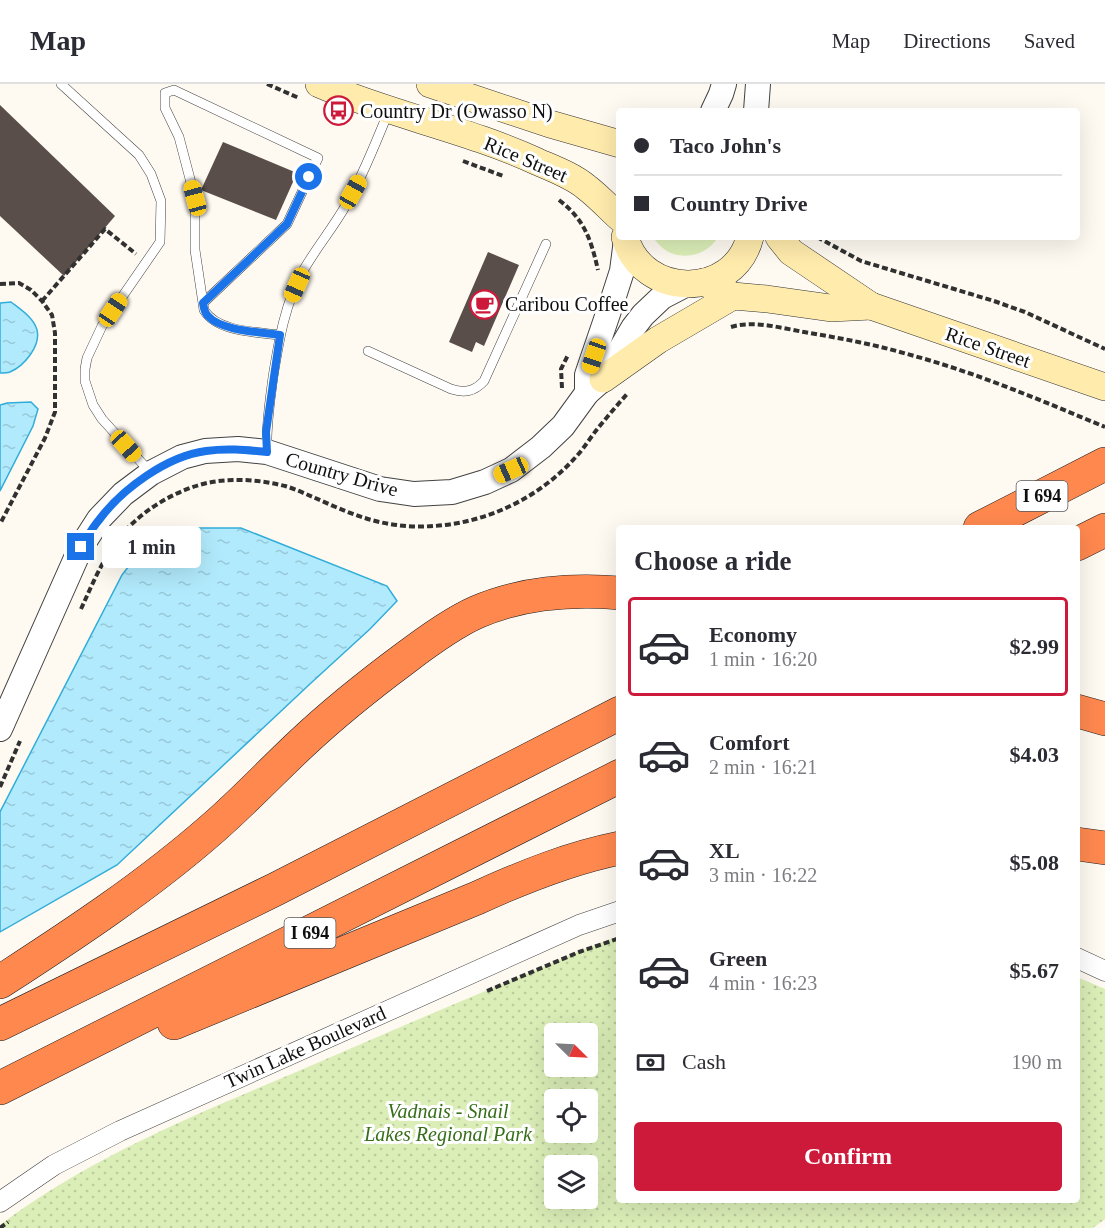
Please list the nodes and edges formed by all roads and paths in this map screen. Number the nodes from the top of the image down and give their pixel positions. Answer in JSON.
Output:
{"nodes":[{"id":1,"x":61,"y":84,"type":"edge"},
{"id":2,"x":267,"y":84,"type":"edge"},
{"id":3,"x":430,"y":84,"type":"edge"},
{"id":4,"x":724,"y":84,"type":"edge"},
{"id":5,"x":758,"y":84,"type":"edge"},
{"id":6,"x":313,"y":93,"type":"edge"},
{"id":7,"x":715,"y":108,"type":"edge"},
{"id":8,"x":756,"y":108,"type":"edge"},
{"id":9,"x":389,"y":110,"type":"junction"},
{"id":10,"x":616,"y":143,"type":"edge"},
{"id":11,"x":457,"y":157,"type":"dead end"},
{"id":12,"x":513,"y":179,"type":"dead end"},
{"id":13,"x":553,"y":195,"type":"dead end"},
{"id":14,"x":616,"y":224,"type":"edge"},
{"id":15,"x":623,"y":240,"type":"edge"},
{"id":16,"x":626,"y":240,"type":"edge"},
{"id":17,"x":749,"y":240,"type":"edge"},
{"id":18,"x":781,"y":240,"type":"edge"},
{"id":19,"x":822,"y":240,"type":"edge"},
{"id":20,"x":546,"y":244,"type":"dead end"},
{"id":21,"x":146,"y":262,"type":"junction"},
{"id":22,"x":599,"y":272,"type":"dead end"},
{"id":23,"x":0,"y":284,"type":"edge"},
{"id":24,"x":695,"y":284,"type":"junction"},
{"id":25,"x":733,"y":296,"type":"junction"},
{"id":26,"x":42,"y":301,"type":"junction"},
{"id":27,"x":203,"y":303,"type":"junction"},
{"id":28,"x":871,"y":306,"type":"junction"},
{"id":29,"x":723,"y":329,"type":"dead end"},
{"id":30,"x":280,"y":335,"type":"junction"},
{"id":31,"x":572,"y":348,"type":"dead end"},
{"id":32,"x":1105,"y":349,"type":"edge"},
{"id":33,"x":368,"y":351,"type":"dead end"},
{"id":34,"x":595,"y":386,"type":"junction"},
{"id":35,"x":1105,"y":387,"type":"edge"},
{"id":36,"x":629,"y":391,"type":"dead end"},
{"id":37,"x":563,"y":426,"type":"junction"},
{"id":38,"x":1105,"y":427,"type":"edge"},
{"id":39,"x":267,"y":452,"type":"junction"},
{"id":40,"x":1105,"y":464,"type":"edge"},
{"id":41,"x":151,"y":473,"type":"junction"},
{"id":42,"x":0,"y":524,"type":"edge"},
{"id":43,"x":986,"y":525,"type":"edge"},
{"id":44,"x":1105,"y":530,"type":"edge"},
{"id":45,"x":1080,"y":542,"type":"edge"},
{"id":46,"x":616,"y":593,"type":"edge"},
{"id":47,"x":78,"y":616,"type":"dead end"},
{"id":48,"x":1080,"y":712,"type":"edge"},
{"id":49,"x":616,"y":715,"type":"edge"},
{"id":50,"x":1105,"y":719,"type":"edge"},
{"id":51,"x":0,"y":729,"type":"edge"},
{"id":52,"x":23,"y":735,"type":"dead end"},
{"id":53,"x":616,"y":778,"type":"edge"},
{"id":54,"x":0,"y":787,"type":"edge"},
{"id":55,"x":1080,"y":844,"type":"edge"},
{"id":56,"x":1105,"y":848,"type":"edge"},
{"id":57,"x":616,"y":849,"type":"edge"},
{"id":58,"x":616,"y":912,"type":"edge"},
{"id":59,"x":616,"y":939,"type":"edge"},
{"id":60,"x":1080,"y":959,"type":"edge"},
{"id":61,"x":1105,"y":971,"type":"edge"},
{"id":62,"x":0,"y":982,"type":"edge"},
{"id":63,"x":486,"y":992,"type":"dead end"},
{"id":64,"x":0,"y":1024,"type":"edge"},
{"id":65,"x":0,"y":1088,"type":"edge"},
{"id":66,"x":0,"y":1095,"type":"edge"},
{"id":67,"x":0,"y":1202,"type":"edge"},
{"id":68,"x":11,"y":1219,"type":"dead end"},
{"id":69,"x":0,"y":1228,"type":"edge"}],
"edges":[{"from":1,"to":21,"type":"lane"},
{"from":2,"to":6,"type":"path"},
{"from":3,"to":10,"type":"main road","name":"Rice Street"},
{"from":4,"to":7,"type":"street"},
{"from":5,"to":8,"type":"street"},
{"from":6,"to":9,"type":"main road","name":"Rice Street"},
{"from":9,"to":14,"type":"main road","name":"Rice Street"},
{"from":9,"to":30,"type":"lane"},
{"from":11,"to":12,"type":"path"},
{"from":13,"to":22,"type":"path"},
{"from":15,"to":34,"type":"street","name":"Country Drive"},
{"from":16,"to":24,"type":"main road","name":"Rice Street"},
{"from":17,"to":24,"type":"main road"},
{"from":18,"to":28,"type":"main road","name":"Rice Street"},
{"from":19,"to":32,"type":"path"},
{"from":20,"to":33,"type":"lane"},
{"from":21,"to":26,"type":"path"},
{"from":21,"to":41,"type":"lane"},
{"from":23,"to":26,"type":"path"},
{"from":24,"to":25,"type":"main road","name":"Rice Street"},
{"from":24,"to":34,"type":"street","name":"Country Drive"},
{"from":25,"to":28,"type":"main road","name":"Rice Street"},
{"from":25,"to":34,"type":"main road"},
{"from":26,"to":42,"type":"path"},
{"from":27,"to":27,"type":"lane"},
{"from":27,"to":30,"type":"lane"},
{"from":28,"to":35,"type":"main road","name":"Rice Street"},
{"from":29,"to":38,"type":"path"},
{"from":30,"to":39,"type":"lane"},
{"from":31,"to":37,"type":"path"},
{"from":34,"to":37,"type":"street","name":"Country Drive"},
{"from":36,"to":47,"type":"path"},
{"from":37,"to":39,"type":"street","name":"Country Drive"},
{"from":39,"to":41,"type":"street","name":"Country Drive"},
{"from":40,"to":43,"type":"highway","number":"I 694"},
{"from":41,"to":51,"type":"street","name":"Country Drive"},
{"from":44,"to":45,"type":"highway"},
{"from":46,"to":62,"type":"highway"},
{"from":48,"to":50,"type":"highway"},
{"from":49,"to":64,"type":"highway"},
{"from":52,"to":54,"type":"path"},
{"from":53,"to":65,"type":"highway","number":"I 694"},
{"from":55,"to":56,"type":"highway"},
{"from":57,"to":66,"type":"highway"},
{"from":58,"to":67,"type":"street","name":"Twin Lake Boulevard"},
{"from":59,"to":63,"type":"path"},
{"from":60,"to":61,"type":"street"},
{"from":68,"to":69,"type":"path"}]}
